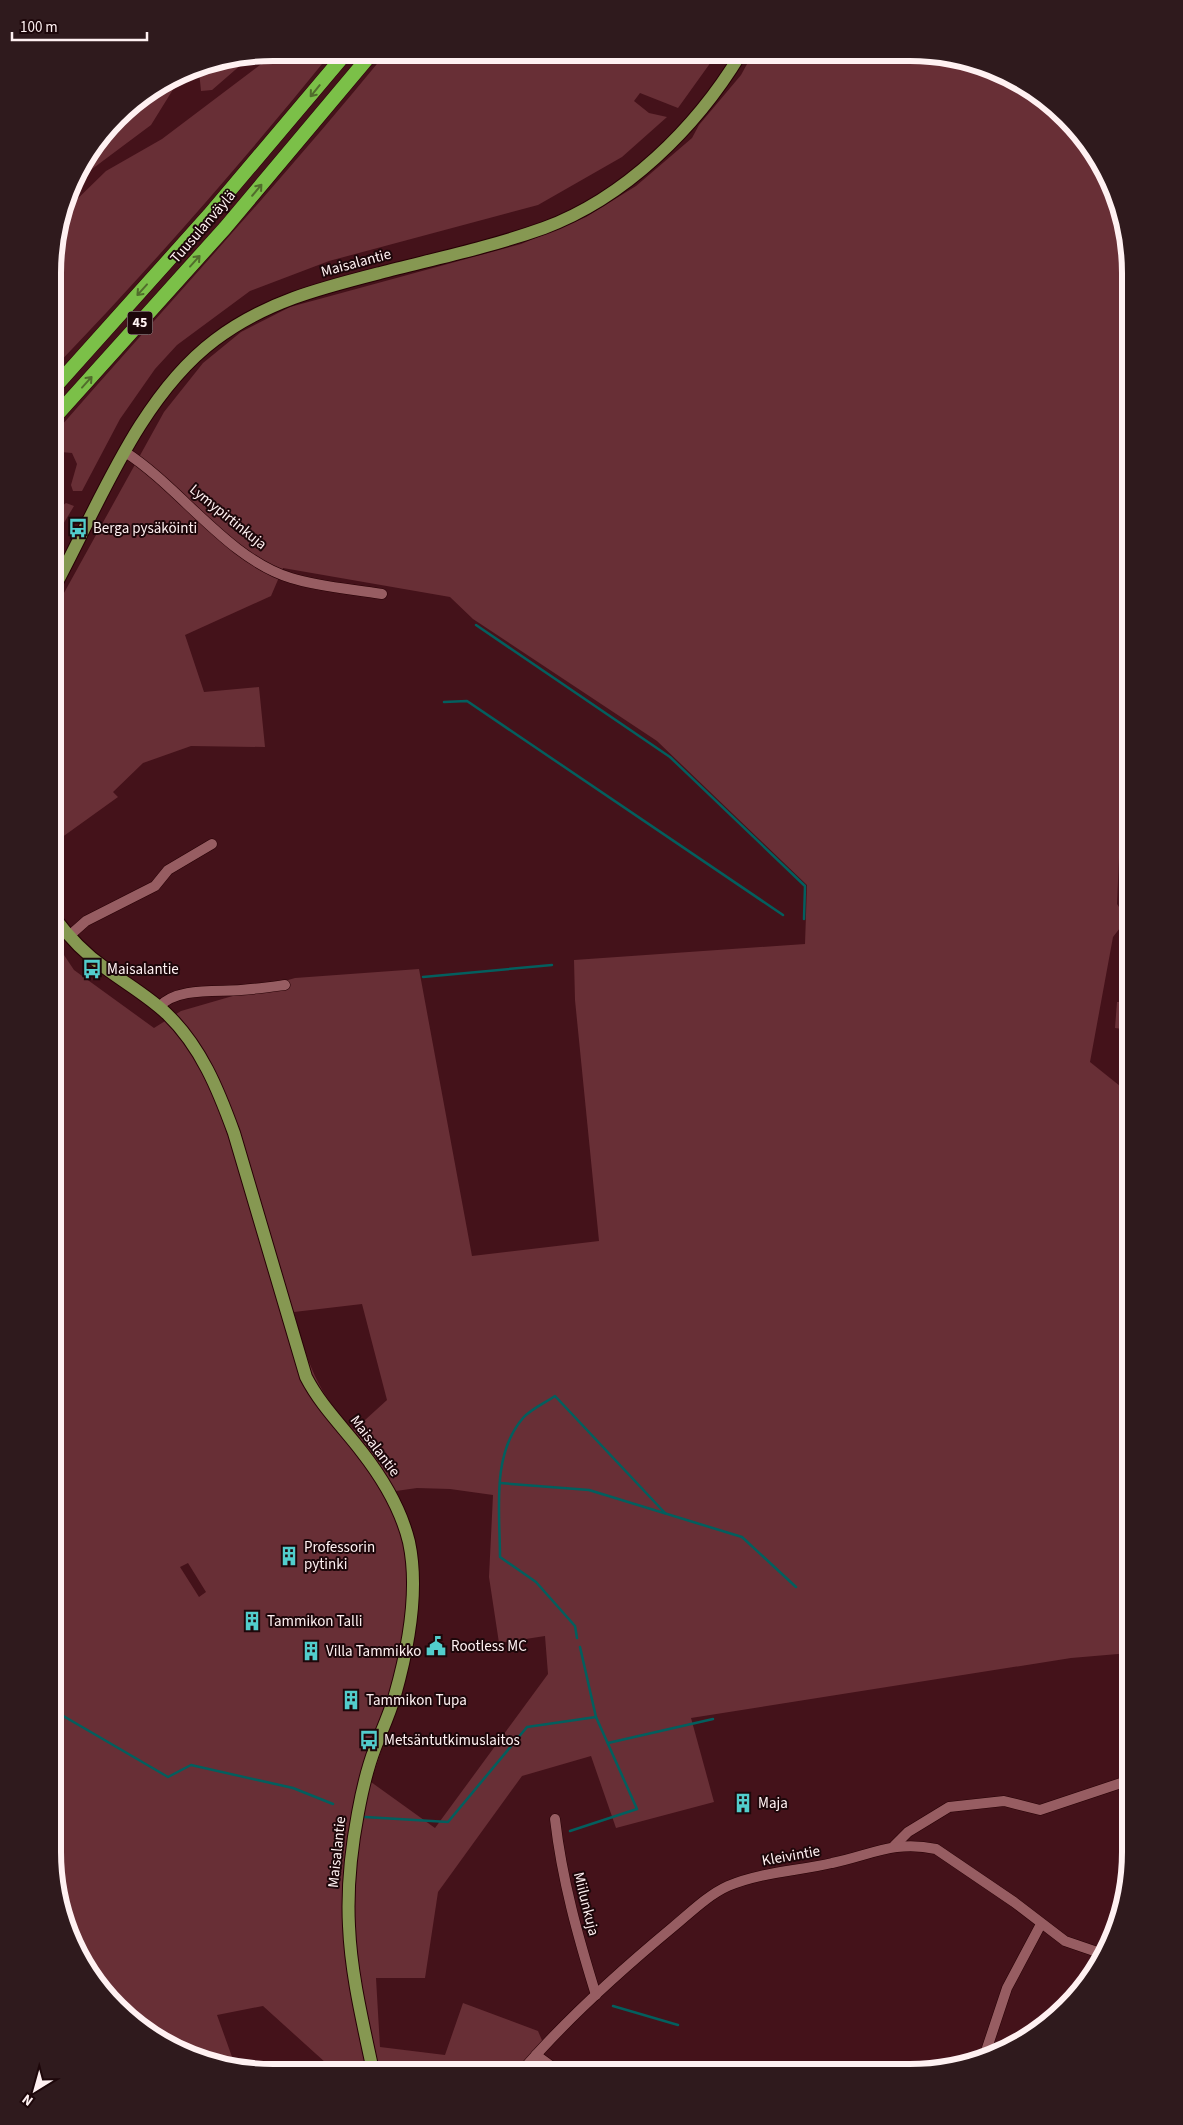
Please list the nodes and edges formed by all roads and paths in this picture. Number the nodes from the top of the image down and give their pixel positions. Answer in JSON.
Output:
{"nodes":[{"id":1,"x":339,"y":61,"type":"edge"},
{"id":2,"x":365,"y":61,"type":"edge"},
{"id":3,"x":736,"y":61,"type":"edge"},
{"id":4,"x":61,"y":380,"type":"edge"},
{"id":5,"x":61,"y":410,"type":"edge"},
{"id":6,"x":125,"y":452,"type":"junction"},
{"id":7,"x":61,"y":575,"type":"edge"},
{"id":8,"x":382,"y":594,"type":"dead end"},
{"id":9,"x":212,"y":844,"type":"dead end"},
{"id":10,"x":61,"y":926,"type":"edge"},
{"id":11,"x":68,"y":936,"type":"junction"},
{"id":12,"x":285,"y":985,"type":"dead end"},
{"id":13,"x":159,"y":1007,"type":"junction"},
{"id":14,"x":1122,"y":1783,"type":"edge"},
{"id":15,"x":555,"y":1819,"type":"dead end"},
{"id":16,"x":894,"y":1846,"type":"junction"},
{"id":17,"x":1041,"y":1924,"type":"junction"},
{"id":18,"x":1096,"y":1952,"type":"edge"},
{"id":19,"x":596,"y":1995,"type":"junction"},
{"id":20,"x":987,"y":2049,"type":"edge"},
{"id":21,"x":536,"y":2055,"type":"junction"},
{"id":22,"x":372,"y":2064,"type":"edge"},
{"id":23,"x":528,"y":2064,"type":"edge"},
{"id":24,"x":548,"y":2064,"type":"edge"}],
"edges":[{"from":1,"to":4,"type":"highway","name":"Tuusulanväylä","number":"45","one_way":true},
{"from":5,"to":2,"type":"highway","name":"Tuusulanväylä","number":"45","one_way":true},
{"from":3,"to":6,"type":"main road","name":"Maisalantie"},
{"from":6,"to":7,"type":"main road","name":"Maisalantie"},
{"from":6,"to":8,"type":"street","name":"Lymypirtinkuja"},
{"from":9,"to":11,"type":"street"},
{"from":10,"to":11,"type":"main road","name":"Maisalantie"},
{"from":11,"to":13,"type":"main road","name":"Maisalantie"},
{"from":12,"to":13,"type":"street"},
{"from":13,"to":22,"type":"main road","name":"Maisalantie"},
{"from":14,"to":16,"type":"street"},
{"from":15,"to":19,"type":"street","name":"Miilunkuja"},
{"from":16,"to":17,"type":"street","name":"Kleivintie"},
{"from":16,"to":19,"type":"street","name":"Kleivintie"},
{"from":17,"to":18,"type":"street","name":"Kleivintie"},
{"from":17,"to":20,"type":"street"},
{"from":19,"to":21,"type":"street","name":"Kleivintie"},
{"from":21,"to":23,"type":"street","name":"Kleivintie"},
{"from":21,"to":24,"type":"street"}]}
